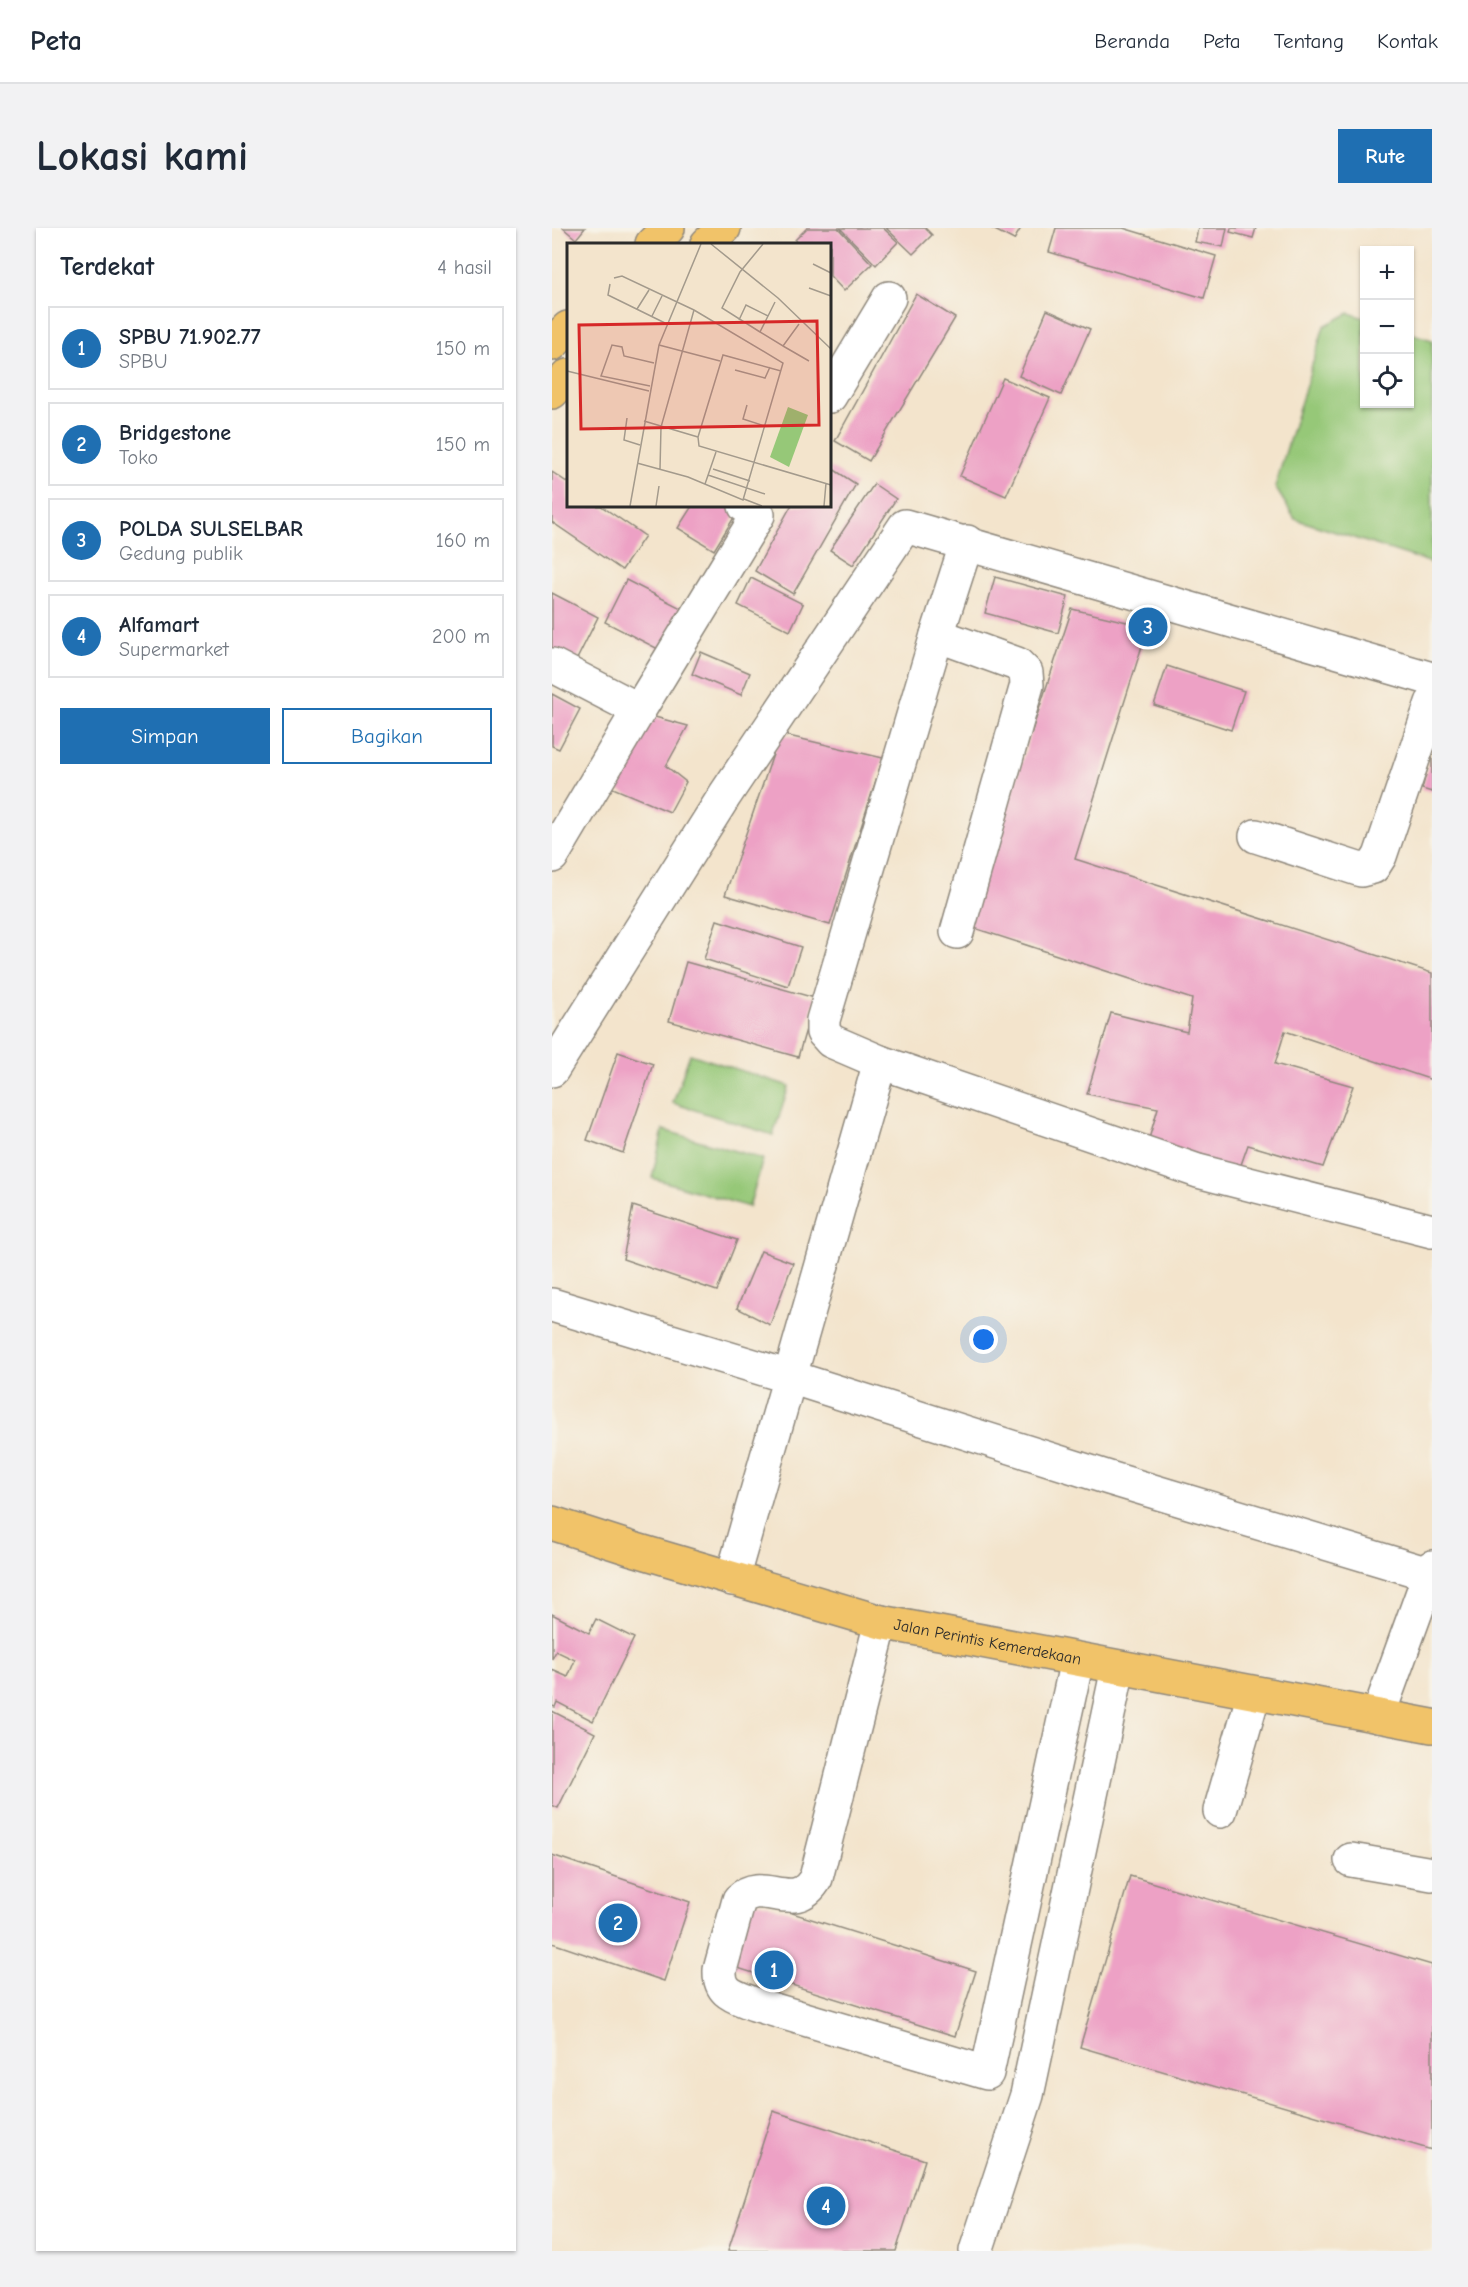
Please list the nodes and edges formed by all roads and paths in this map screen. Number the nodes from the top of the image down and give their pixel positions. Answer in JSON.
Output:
{"nodes":[{"id":1,"x":668,"y":228,"type":"edge"},
{"id":2,"x":724,"y":228,"type":"edge"},
{"id":3,"x":653,"y":243,"type":"edge"},
{"id":4,"x":708,"y":243,"type":"edge"},
{"id":5,"x":889,"y":298,"type":"dead end"},
{"id":6,"x":567,"y":329,"type":"edge"},
{"id":7,"x":552,"y":344,"type":"edge"},
{"id":8,"x":567,"y":377,"type":"edge"},
{"id":9,"x":552,"y":392,"type":"edge"},
{"id":10,"x":831,"y":394,"type":"edge"},
{"id":11,"x":756,"y":509,"type":"edge"},
{"id":12,"x":967,"y":542,"type":"junction"},
{"id":13,"x":937,"y":635,"type":"junction"},
{"id":14,"x":552,"y":665,"type":"edge"},
{"id":15,"x":1432,"y":679,"type":"edge"},
{"id":16,"x":1432,"y":703,"type":"edge"},
{"id":17,"x":639,"y":710,"type":"junction"},
{"id":18,"x":1256,"y":836,"type":"dead end"},
{"id":19,"x":552,"y":856,"type":"edge"},
{"id":20,"x":957,"y":932,"type":"dead end"},
{"id":21,"x":879,"y":1062,"type":"junction"},
{"id":22,"x":552,"y":1070,"type":"edge"},
{"id":23,"x":1432,"y":1232,"type":"edge"},
{"id":24,"x":552,"y":1305,"type":"edge"},
{"id":25,"x":790,"y":1377,"type":"junction"},
{"id":26,"x":552,"y":1523,"type":"edge"},
{"id":27,"x":1431,"y":1572,"type":"edge"},
{"id":28,"x":732,"y":1579,"type":"junction"},
{"id":29,"x":881,"y":1622,"type":"junction"},
{"id":30,"x":1077,"y":1660,"type":"junction"},
{"id":31,"x":1118,"y":1668,"type":"junction"},
{"id":32,"x":1254,"y":1693,"type":"junction"},
{"id":33,"x":1378,"y":1716,"type":"junction"},
{"id":34,"x":1432,"y":1726,"type":"edge"},
{"id":35,"x":1220,"y":1811,"type":"dead end"},
{"id":36,"x":1351,"y":1860,"type":"dead end"},
{"id":37,"x":1432,"y":1874,"type":"edge"},
{"id":38,"x":976,"y":2251,"type":"edge"}],
"edges":[{"from":1,"to":3,"type":"main road"},
{"from":2,"to":4,"type":"main road"},
{"from":5,"to":10,"type":"street"},
{"from":6,"to":7,"type":"main road"},
{"from":8,"to":9,"type":"main road"},
{"from":11,"to":17,"type":"street"},
{"from":12,"to":13,"type":"street"},
{"from":12,"to":15,"type":"street"},
{"from":12,"to":22,"type":"street"},
{"from":13,"to":20,"type":"street"},
{"from":13,"to":21,"type":"street"},
{"from":14,"to":17,"type":"street"},
{"from":16,"to":18,"type":"street"},
{"from":17,"to":19,"type":"street"},
{"from":21,"to":23,"type":"street"},
{"from":21,"to":25,"type":"street"},
{"from":24,"to":25,"type":"street"},
{"from":25,"to":27,"type":"street"},
{"from":25,"to":28,"type":"street"},
{"from":26,"to":28,"type":"main road","name":"Jalan Perintis Kemerdekaan"},
{"from":27,"to":33,"type":"street"},
{"from":28,"to":29,"type":"main road","name":"Jalan Perintis Kemerdekaan"},
{"from":29,"to":30,"type":"main road","name":"Jalan Perintis Kemerdekaan"},
{"from":29,"to":30,"type":"street"},
{"from":30,"to":31,"type":"main road","name":"Jalan Perintis Kemerdekaan"},
{"from":31,"to":32,"type":"main road","name":"Jalan Perintis Kemerdekaan"},
{"from":31,"to":38,"type":"street"},
{"from":32,"to":33,"type":"main road","name":"Jalan Perintis Kemerdekaan"},
{"from":32,"to":35,"type":"street"},
{"from":33,"to":34,"type":"main road","name":"Jalan Perintis Kemerdekaan"},
{"from":36,"to":37,"type":"street"}]}
